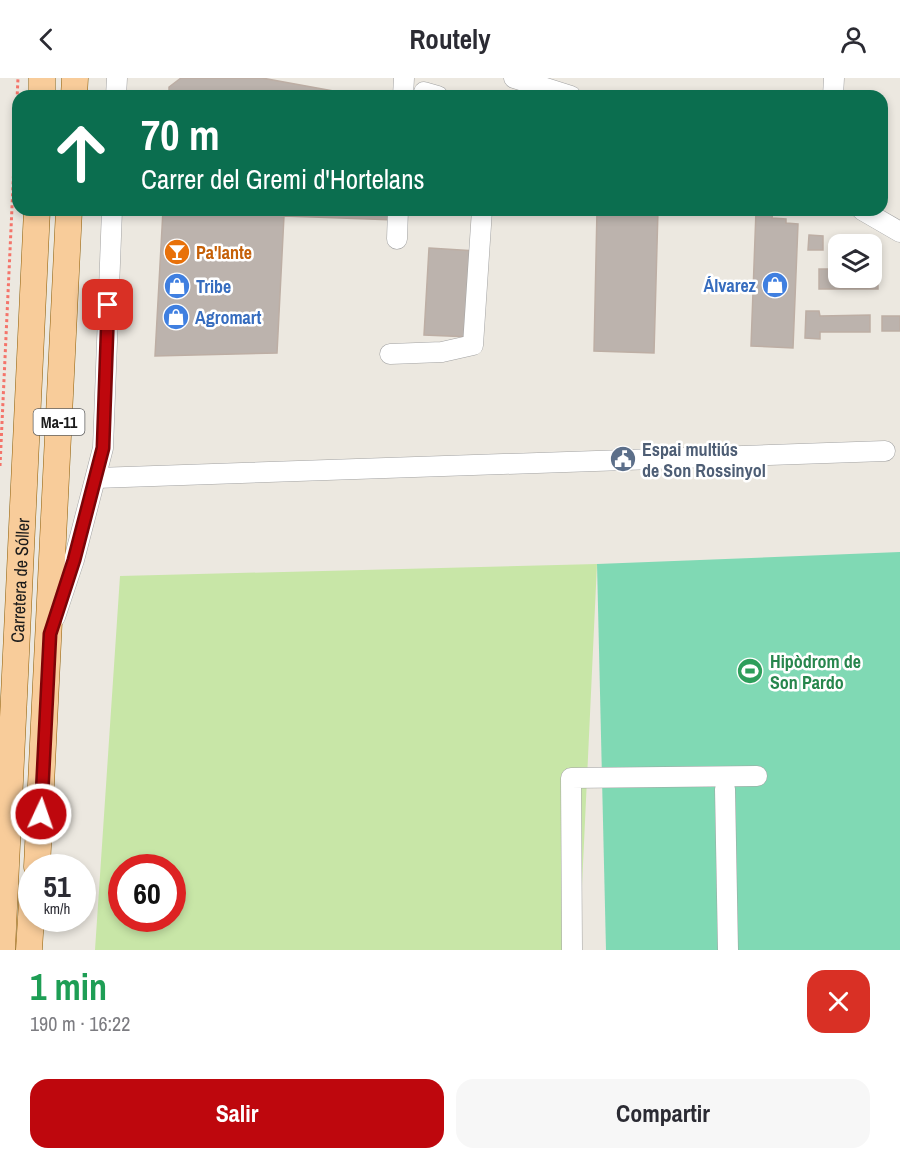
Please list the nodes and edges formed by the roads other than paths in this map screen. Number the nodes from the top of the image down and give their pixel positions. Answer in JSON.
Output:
{"nodes":[{"id":1,"x":514,"y":78,"type":"edge"},
{"id":2,"x":552,"y":90,"type":"edge"},
{"id":3,"x":37,"y":216,"type":"edge"},
{"id":4,"x":69,"y":216,"type":"edge"},
{"id":5,"x":112,"y":216,"type":"edge"},
{"id":6,"x":398,"y":216,"type":"edge"},
{"id":7,"x":482,"y":216,"type":"edge"},
{"id":8,"x":872,"y":216,"type":"edge"},
{"id":9,"x":900,"y":232,"type":"edge"},
{"id":10,"x":397,"y":239,"type":"dead end"},
{"id":11,"x":390,"y":354,"type":"dead end"},
{"id":12,"x":885,"y":451,"type":"dead end"},
{"id":13,"x":96,"y":478,"type":"junction"},
{"id":14,"x":50,"y":634,"type":"junction"},
{"id":15,"x":757,"y":776,"type":"dead end"},
{"id":16,"x":725,"y":789,"type":"dead end"},
{"id":17,"x":39,"y":854,"type":"edge"},
{"id":18,"x":30,"y":932,"type":"edge"},
{"id":19,"x":40,"y":932,"type":"edge"},
{"id":20,"x":2,"y":950,"type":"edge"},
{"id":21,"x":29,"y":950,"type":"edge"},
{"id":22,"x":40,"y":950,"type":"edge"},
{"id":23,"x":572,"y":950,"type":"edge"},
{"id":24,"x":728,"y":950,"type":"edge"}],
"edges":[{"from":1,"to":2,"type":"street"},
{"from":3,"to":20,"type":"main road","name":"Carretera de Sóller","number":"Ma-11"},
{"from":4,"to":14,"type":"main road","name":"Carretera de Sóller","number":"Ma-11"},
{"from":5,"to":13,"type":"street"},
{"from":6,"to":10,"type":"street"},
{"from":7,"to":11,"type":"street"},
{"from":8,"to":9,"type":"street"},
{"from":12,"to":13,"type":"street"},
{"from":13,"to":14,"type":"street"},
{"from":14,"to":17,"type":"main road","name":"Carretera de Sóller","number":"Ma-11"},
{"from":15,"to":23,"type":"street"},
{"from":16,"to":24,"type":"street"},
{"from":18,"to":21,"type":"main road"},
{"from":19,"to":22,"type":"main road"}]}
